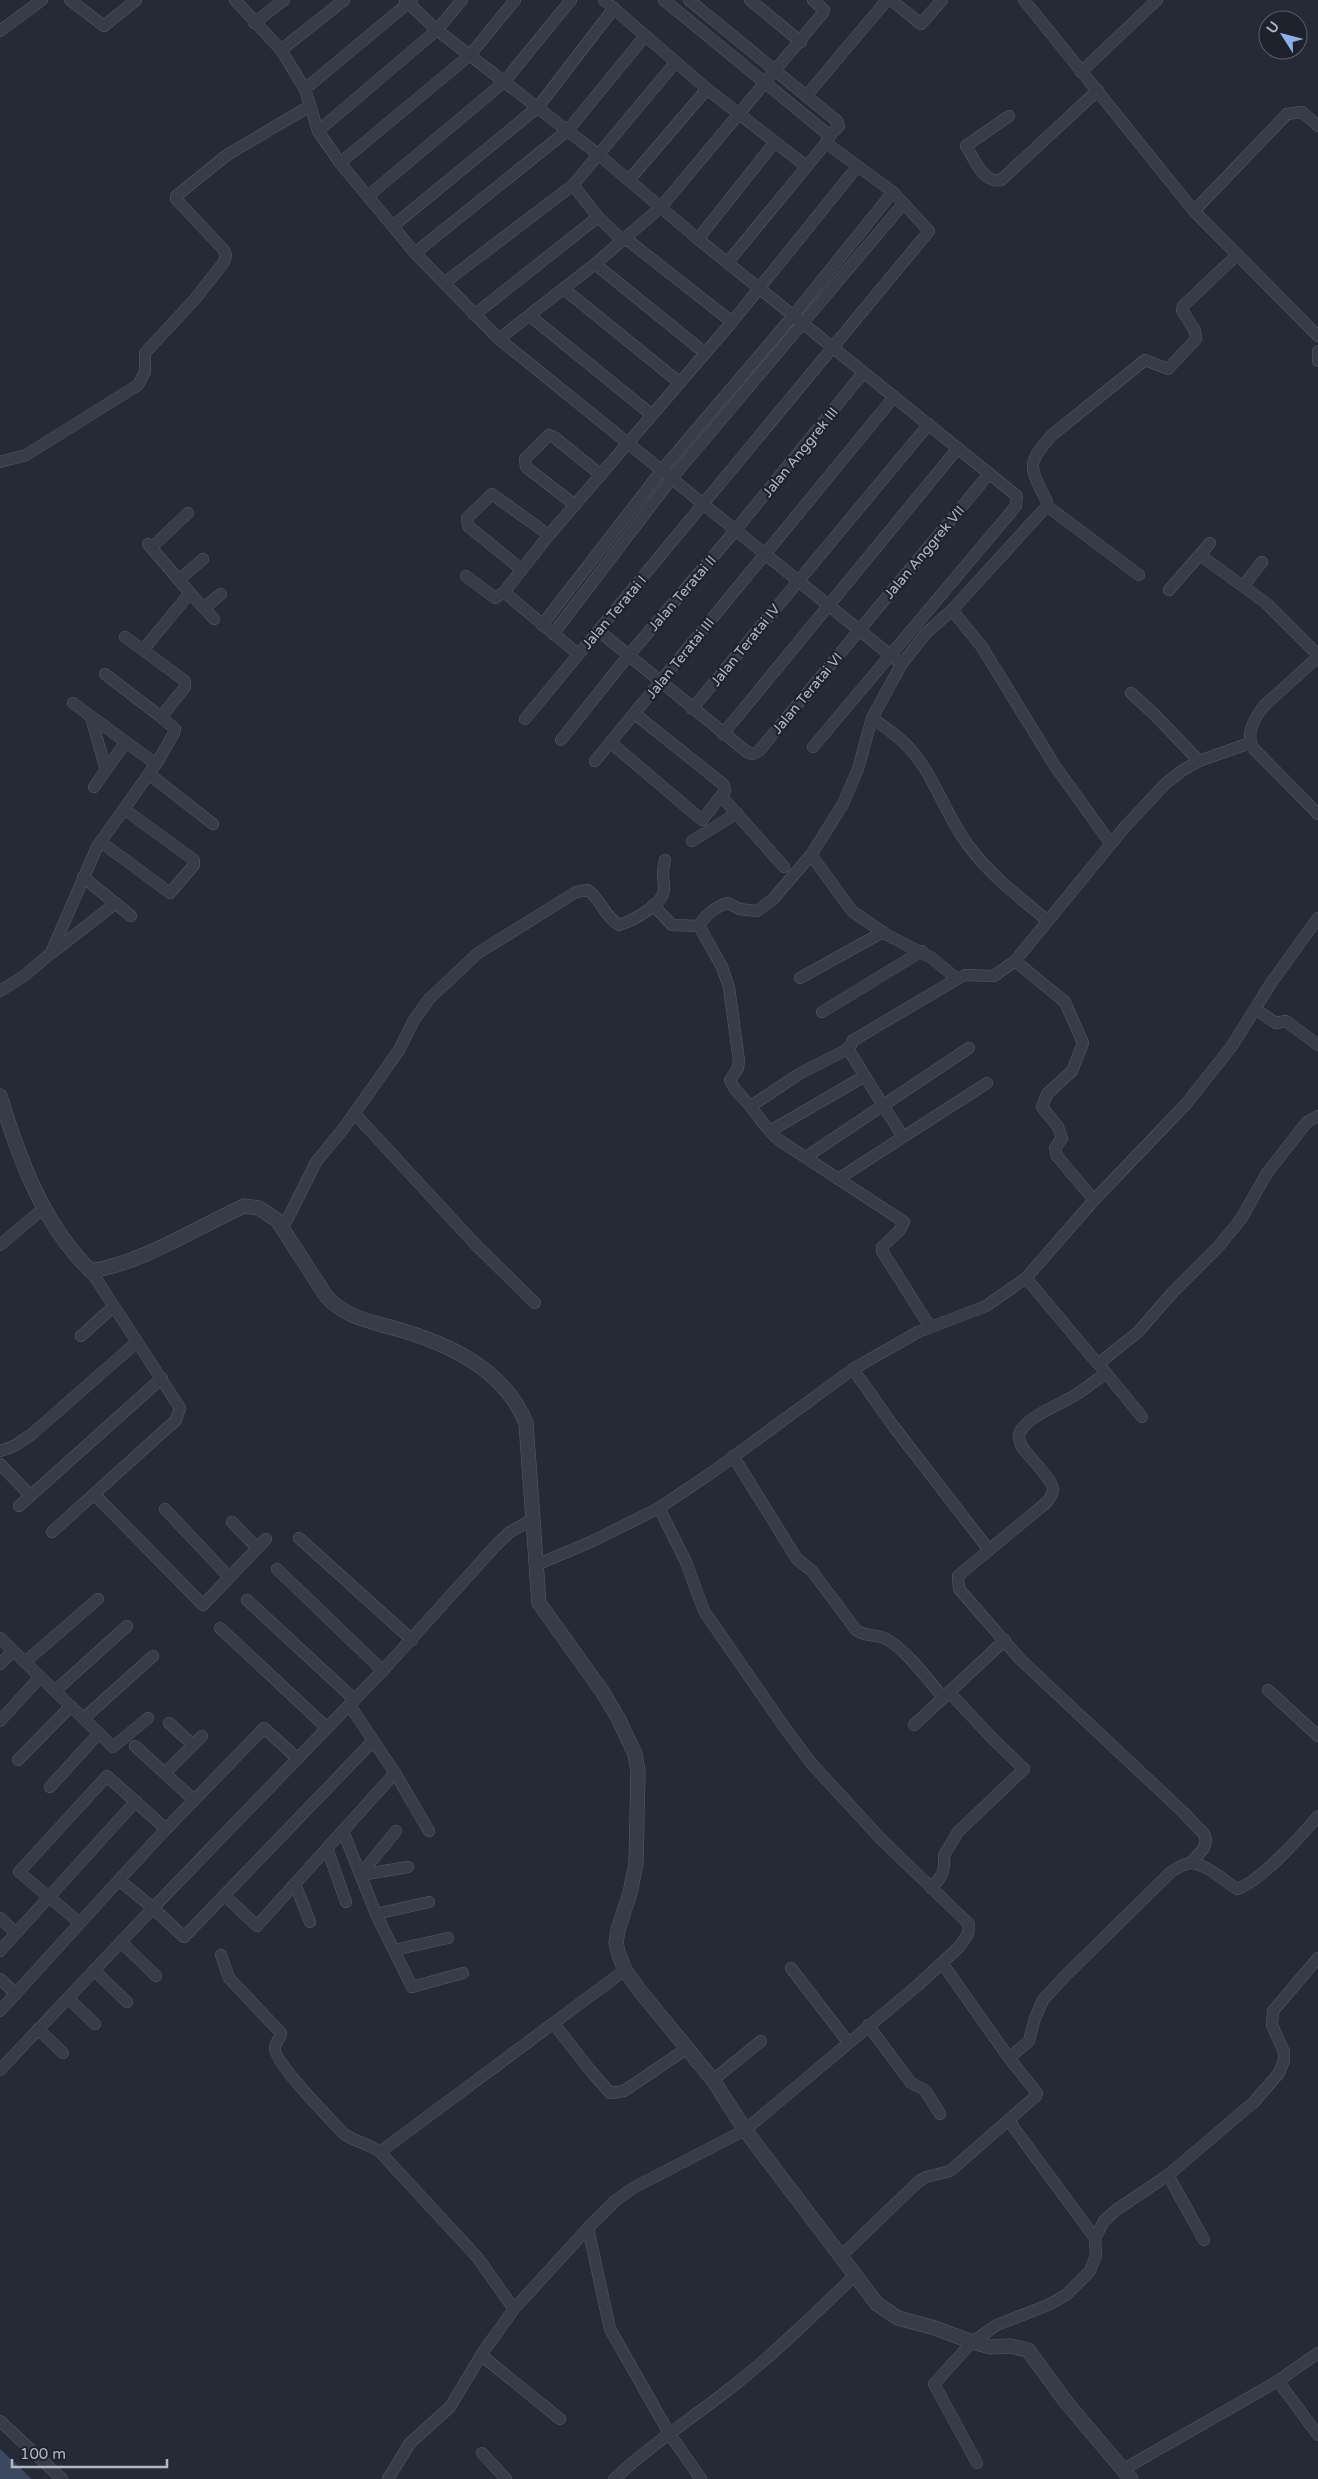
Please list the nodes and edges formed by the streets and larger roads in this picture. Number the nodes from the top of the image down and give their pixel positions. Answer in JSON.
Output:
{"nodes":[{"id":1,"x":42,"y":0,"type":"edge"},
{"id":2,"x":70,"y":0,"type":"edge"},
{"id":3,"x":136,"y":0,"type":"edge"},
{"id":4,"x":235,"y":0,"type":"edge"},
{"id":5,"x":284,"y":0,"type":"edge"},
{"id":6,"x":344,"y":0,"type":"edge"},
{"id":7,"x":462,"y":0,"type":"edge"},
{"id":8,"x":515,"y":0,"type":"edge"},
{"id":9,"x":571,"y":0,"type":"edge"},
{"id":10,"x":604,"y":0,"type":"edge"},
{"id":11,"x":664,"y":0,"type":"edge"},
{"id":12,"x":689,"y":0,"type":"edge"},
{"id":13,"x":750,"y":0,"type":"edge"},
{"id":14,"x":813,"y":0,"type":"edge"},
{"id":15,"x":889,"y":0,"type":"edge"},
{"id":16,"x":942,"y":0,"type":"edge"},
{"id":17,"x":1024,"y":0,"type":"edge"},
{"id":18,"x":1157,"y":0,"type":"edge"},
{"id":19,"x":409,"y":1,"type":"edge"},
{"id":20,"x":614,"y":8,"type":"junction"},
{"id":21,"x":254,"y":23,"type":"junction"},
{"id":22,"x":437,"y":30,"type":"junction"},
{"id":23,"x":0,"y":31,"type":"edge"},
{"id":24,"x":645,"y":36,"type":"junction"},
{"id":25,"x":801,"y":42,"type":"junction"},
{"id":26,"x":281,"y":50,"type":"junction"},
{"id":27,"x":470,"y":56,"type":"junction"},
{"id":28,"x":675,"y":63,"type":"junction"},
{"id":29,"x":775,"y":70,"type":"junction"},
{"id":30,"x":1082,"y":72,"type":"junction"},
{"id":31,"x":504,"y":82,"type":"junction"},
{"id":32,"x":767,"y":82,"type":"junction"},
{"id":33,"x":305,"y":89,"type":"junction"},
{"id":34,"x":707,"y":89,"type":"junction"},
{"id":35,"x":1098,"y":90,"type":"junction"},
{"id":36,"x":807,"y":95,"type":"junction"},
{"id":37,"x":310,"y":106,"type":"junction"},
{"id":38,"x":538,"y":107,"type":"junction"},
{"id":39,"x":740,"y":115,"type":"junction"},
{"id":40,"x":1010,"y":116,"type":"dead end"},
{"id":41,"x":1318,"y":126,"type":"edge"},
{"id":42,"x":568,"y":130,"type":"junction"},
{"id":43,"x":318,"y":131,"type":"junction"},
{"id":44,"x":832,"y":134,"type":"junction"},
{"id":45,"x":774,"y":143,"type":"junction"},
{"id":46,"x":599,"y":155,"type":"junction"},
{"id":47,"x":340,"y":163,"type":"junction"},
{"id":48,"x":806,"y":166,"type":"junction"},
{"id":49,"x":857,"y":167,"type":"junction"},
{"id":50,"x":629,"y":180,"type":"junction"},
{"id":51,"x":573,"y":185,"type":"junction"},
{"id":52,"x":893,"y":192,"type":"junction"},
{"id":53,"x":368,"y":196,"type":"junction"},
{"id":54,"x":903,"y":204,"type":"junction"},
{"id":55,"x":661,"y":207,"type":"junction"},
{"id":56,"x":1194,"y":211,"type":"junction"},
{"id":57,"x":598,"y":217,"type":"junction"},
{"id":58,"x":393,"y":226,"type":"junction"},
{"id":59,"x":624,"y":239,"type":"junction"},
{"id":60,"x":698,"y":239,"type":"junction"},
{"id":61,"x":415,"y":254,"type":"junction"},
{"id":62,"x":1237,"y":255,"type":"junction"},
{"id":63,"x":728,"y":262,"type":"junction"},
{"id":64,"x":595,"y":264,"type":"junction"},
{"id":65,"x":444,"y":283,"type":"junction"},
{"id":66,"x":759,"y":288,"type":"junction"},
{"id":67,"x":564,"y":289,"type":"junction"},
{"id":68,"x":474,"y":315,"type":"junction"},
{"id":69,"x":530,"y":316,"type":"junction"},
{"id":70,"x":797,"y":319,"type":"junction"},
{"id":71,"x":732,"y":322,"type":"junction"},
{"id":72,"x":1318,"y":336,"type":"edge"},
{"id":73,"x":500,"y":339,"type":"junction"},
{"id":74,"x":832,"y":346,"type":"junction"},
{"id":75,"x":1318,"y":351,"type":"edge"},
{"id":76,"x":705,"y":353,"type":"junction"},
{"id":77,"x":1318,"y":361,"type":"edge"},
{"id":78,"x":863,"y":373,"type":"junction"},
{"id":79,"x":680,"y":383,"type":"junction"},
{"id":80,"x":894,"y":397,"type":"junction"},
{"id":81,"x":652,"y":415,"type":"junction"},
{"id":82,"x":929,"y":424,"type":"junction"},
{"id":83,"x":628,"y":444,"type":"junction"},
{"id":84,"x":958,"y":448,"type":"junction"},
{"id":85,"x":0,"y":462,"type":"edge"},
{"id":86,"x":662,"y":470,"type":"junction"},
{"id":87,"x":989,"y":474,"type":"junction"},
{"id":88,"x":601,"y":475,"type":"junction"},
{"id":89,"x":672,"y":478,"type":"junction"},
{"id":90,"x":575,"y":505,"type":"junction"},
{"id":91,"x":703,"y":505,"type":"junction"},
{"id":92,"x":1047,"y":506,"type":"junction"},
{"id":93,"x":188,"y":513,"type":"dead end"},
{"id":94,"x":736,"y":530,"type":"junction"},
{"id":95,"x":549,"y":535,"type":"junction"},
{"id":96,"x":1210,"y":543,"type":"dead end"},
{"id":97,"x":765,"y":555,"type":"junction"},
{"id":98,"x":1200,"y":555,"type":"junction"},
{"id":99,"x":203,"y":559,"type":"dead end"},
{"id":100,"x":1262,"y":562,"type":"dead end"},
{"id":101,"x":521,"y":569,"type":"junction"},
{"id":102,"x":1139,"y":575,"type":"dead end"},
{"id":103,"x":466,"y":576,"type":"dead end"},
{"id":104,"x":179,"y":580,"type":"junction"},
{"id":105,"x":798,"y":580,"type":"junction"},
{"id":106,"x":1243,"y":586,"type":"junction"},
{"id":107,"x":1169,"y":590,"type":"dead end"},
{"id":108,"x":504,"y":592,"type":"junction"},
{"id":109,"x":190,"y":593,"type":"junction"},
{"id":110,"x":221,"y":594,"type":"dead end"},
{"id":111,"x":829,"y":606,"type":"junction"},
{"id":112,"x":204,"y":608,"type":"junction"},
{"id":113,"x":952,"y":610,"type":"junction"},
{"id":114,"x":214,"y":619,"type":"dead end"},
{"id":115,"x":542,"y":625,"type":"junction"},
{"id":116,"x":859,"y":630,"type":"junction"},
{"id":117,"x":599,"y":631,"type":"junction"},
{"id":118,"x":553,"y":634,"type":"junction"},
{"id":119,"x":125,"y":637,"type":"dead end"},
{"id":120,"x":144,"y":650,"type":"junction"},
{"id":121,"x":578,"y":654,"type":"junction"},
{"id":122,"x":890,"y":654,"type":"junction"},
{"id":123,"x":628,"y":656,"type":"junction"},
{"id":124,"x":1318,"y":656,"type":"edge"},
{"id":125,"x":901,"y":664,"type":"junction"},
{"id":126,"x":105,"y":674,"type":"dead end"},
{"id":127,"x":660,"y":682,"type":"junction"},
{"id":128,"x":1131,"y":693,"type":"dead end"},
{"id":129,"x":73,"y":703,"type":"dead end"},
{"id":130,"x":692,"y":709,"type":"junction"},
{"id":131,"x":635,"y":714,"type":"junction"},
{"id":132,"x":91,"y":717,"type":"junction"},
{"id":133,"x":161,"y":717,"type":"junction"},
{"id":134,"x":872,"y":718,"type":"junction"},
{"id":135,"x":526,"y":719,"type":"dead end"},
{"id":136,"x":723,"y":734,"type":"junction"},
{"id":137,"x":561,"y":740,"type":"dead end"},
{"id":138,"x":125,"y":743,"type":"junction"},
{"id":139,"x":611,"y":743,"type":"junction"},
{"id":140,"x":1250,"y":743,"type":"junction"},
{"id":141,"x":813,"y":747,"type":"dead end"},
{"id":142,"x":595,"y":761,"type":"dead end"},
{"id":143,"x":1199,"y":761,"type":"junction"},
{"id":144,"x":152,"y":769,"type":"junction"},
{"id":145,"x":106,"y":770,"type":"junction"},
{"id":146,"x":94,"y":787,"type":"dead end"},
{"id":147,"x":722,"y":797,"type":"junction"},
{"id":148,"x":124,"y":809,"type":"junction"},
{"id":149,"x":737,"y":813,"type":"junction"},
{"id":150,"x":1318,"y":814,"type":"edge"},
{"id":151,"x":702,"y":820,"type":"junction"},
{"id":152,"x":213,"y":824,"type":"dead end"},
{"id":153,"x":711,"y":828,"type":"junction"},
{"id":154,"x":692,"y":841,"type":"dead end"},
{"id":155,"x":101,"y":842,"type":"junction"},
{"id":156,"x":1111,"y":844,"type":"junction"},
{"id":157,"x":811,"y":854,"type":"junction"},
{"id":158,"x":665,"y":860,"type":"dead end"},
{"id":159,"x":784,"y":866,"type":"dead end"},
{"id":160,"x":82,"y":878,"type":"junction"},
{"id":161,"x":116,"y":903,"type":"junction"},
{"id":162,"x":653,"y":905,"type":"junction"},
{"id":163,"x":131,"y":916,"type":"dead end"},
{"id":164,"x":1318,"y":918,"type":"edge"},
{"id":165,"x":1048,"y":922,"type":"junction"},
{"id":166,"x":699,"y":926,"type":"junction"},
{"id":167,"x":882,"y":932,"type":"junction"},
{"id":168,"x":922,"y":951,"type":"junction"},
{"id":169,"x":51,"y":953,"type":"junction"},
{"id":170,"x":1015,"y":961,"type":"junction"},
{"id":171,"x":800,"y":978,"type":"dead end"},
{"id":172,"x":957,"y":980,"type":"junction"},
{"id":173,"x":0,"y":991,"type":"edge"},
{"id":174,"x":1255,"y":1009,"type":"junction"},
{"id":175,"x":822,"y":1012,"type":"dead end"},
{"id":176,"x":1318,"y":1045,"type":"edge"},
{"id":177,"x":969,"y":1048,"type":"dead end"},
{"id":178,"x":848,"y":1049,"type":"junction"},
{"id":179,"x":865,"y":1076,"type":"junction"},
{"id":180,"x":987,"y":1083,"type":"dead end"},
{"id":181,"x":0,"y":1096,"type":"edge"},
{"id":182,"x":751,"y":1106,"type":"junction"},
{"id":183,"x":883,"y":1106,"type":"junction"},
{"id":184,"x":354,"y":1113,"type":"junction"},
{"id":185,"x":1318,"y":1116,"type":"edge"},
{"id":186,"x":770,"y":1131,"type":"junction"},
{"id":187,"x":903,"y":1137,"type":"junction"},
{"id":188,"x":806,"y":1157,"type":"junction"},
{"id":189,"x":838,"y":1179,"type":"junction"},
{"id":190,"x":1094,"y":1200,"type":"junction"},
{"id":191,"x":44,"y":1208,"type":"junction"},
{"id":192,"x":281,"y":1228,"type":"junction"},
{"id":193,"x":0,"y":1245,"type":"edge"},
{"id":194,"x":91,"y":1271,"type":"junction"},
{"id":195,"x":1026,"y":1278,"type":"junction"},
{"id":196,"x":535,"y":1303,"type":"dead end"},
{"id":197,"x":113,"y":1307,"type":"junction"},
{"id":198,"x":930,"y":1327,"type":"junction"},
{"id":199,"x":81,"y":1336,"type":"dead end"},
{"id":200,"x":136,"y":1342,"type":"junction"},
{"id":201,"x":853,"y":1368,"type":"junction"},
{"id":202,"x":1102,"y":1368,"type":"junction"},
{"id":203,"x":162,"y":1378,"type":"junction"},
{"id":204,"x":1142,"y":1418,"type":"dead end"},
{"id":205,"x":0,"y":1451,"type":"edge"},
{"id":206,"x":733,"y":1456,"type":"junction"},
{"id":207,"x":0,"y":1464,"type":"edge"},
{"id":208,"x":94,"y":1494,"type":"junction"},
{"id":209,"x":30,"y":1495,"type":"junction"},
{"id":210,"x":19,"y":1506,"type":"dead end"},
{"id":211,"x":659,"y":1508,"type":"junction"},
{"id":212,"x":165,"y":1509,"type":"dead end"},
{"id":213,"x":533,"y":1519,"type":"junction"},
{"id":214,"x":232,"y":1522,"type":"dead end"},
{"id":215,"x":52,"y":1532,"type":"dead end"},
{"id":216,"x":299,"y":1538,"type":"dead end"},
{"id":217,"x":266,"y":1539,"type":"dead end"},
{"id":218,"x":257,"y":1548,"type":"junction"},
{"id":219,"x":989,"y":1550,"type":"junction"},
{"id":220,"x":536,"y":1565,"type":"junction"},
{"id":221,"x":277,"y":1569,"type":"dead end"},
{"id":222,"x":229,"y":1578,"type":"junction"},
{"id":223,"x":98,"y":1599,"type":"dead end"},
{"id":224,"x":247,"y":1600,"type":"dead end"},
{"id":225,"x":127,"y":1626,"type":"dead end"},
{"id":226,"x":220,"y":1628,"type":"dead end"},
{"id":227,"x":0,"y":1638,"type":"edge"},
{"id":228,"x":412,"y":1640,"type":"junction"},
{"id":229,"x":1004,"y":1640,"type":"junction"},
{"id":230,"x":13,"y":1651,"type":"junction"},
{"id":231,"x":153,"y":1656,"type":"dead end"},
{"id":232,"x":25,"y":1662,"type":"junction"},
{"id":233,"x":0,"y":1664,"type":"edge"},
{"id":234,"x":383,"y":1670,"type":"junction"},
{"id":235,"x":40,"y":1677,"type":"junction"},
{"id":236,"x":1268,"y":1690,"type":"dead end"},
{"id":237,"x":55,"y":1691,"type":"junction"},
{"id":238,"x":946,"y":1694,"type":"junction"},
{"id":239,"x":352,"y":1703,"type":"junction"},
{"id":240,"x":71,"y":1706,"type":"junction"},
{"id":241,"x":84,"y":1718,"type":"junction"},
{"id":242,"x":148,"y":1718,"type":"dead end"},
{"id":243,"x":0,"y":1721,"type":"edge"},
{"id":244,"x":169,"y":1723,"type":"dead end"},
{"id":245,"x":914,"y":1725,"type":"dead end"},
{"id":246,"x":327,"y":1728,"type":"junction"},
{"id":247,"x":99,"y":1733,"type":"junction"},
{"id":248,"x":202,"y":1736,"type":"dead end"},
{"id":249,"x":1318,"y":1736,"type":"edge"},
{"id":250,"x":373,"y":1741,"type":"junction"},
{"id":251,"x":193,"y":1745,"type":"junction"},
{"id":252,"x":135,"y":1746,"type":"dead end"},
{"id":253,"x":297,"y":1758,"type":"junction"},
{"id":254,"x":18,"y":1760,"type":"dead end"},
{"id":255,"x":165,"y":1773,"type":"junction"},
{"id":256,"x":395,"y":1773,"type":"junction"},
{"id":257,"x":50,"y":1787,"type":"dead end"},
{"id":258,"x":194,"y":1800,"type":"junction"},
{"id":259,"x":136,"y":1801,"type":"junction"},
{"id":260,"x":1318,"y":1816,"type":"edge"},
{"id":261,"x":166,"y":1829,"type":"junction"},
{"id":262,"x":343,"y":1831,"type":"junction"},
{"id":263,"x":396,"y":1831,"type":"dead end"},
{"id":264,"x":429,"y":1831,"type":"dead end"},
{"id":265,"x":327,"y":1848,"type":"junction"},
{"id":266,"x":378,"y":1853,"type":"junction"},
{"id":267,"x":1191,"y":1863,"type":"junction"},
{"id":268,"x":408,"y":1867,"type":"dead end"},
{"id":269,"x":387,"y":1871,"type":"junction"},
{"id":270,"x":360,"y":1875,"type":"junction"},
{"id":271,"x":119,"y":1880,"type":"junction"},
{"id":272,"x":295,"y":1884,"type":"junction"},
{"id":273,"x":931,"y":1888,"type":"junction"},
{"id":274,"x":224,"y":1895,"type":"junction"},
{"id":275,"x":49,"y":1897,"type":"junction"},
{"id":276,"x":346,"y":1902,"type":"dead end"},
{"id":277,"x":429,"y":1902,"type":"dead end"},
{"id":278,"x":153,"y":1908,"type":"junction"},
{"id":279,"x":376,"y":1914,"type":"junction"},
{"id":280,"x":0,"y":1918,"type":"edge"},
{"id":281,"x":310,"y":1922,"type":"dead end"},
{"id":282,"x":80,"y":1923,"type":"junction"},
{"id":283,"x":16,"y":1933,"type":"junction"},
{"id":284,"x":448,"y":1938,"type":"dead end"},
{"id":285,"x":121,"y":1942,"type":"junction"},
{"id":286,"x":394,"y":1950,"type":"junction"},
{"id":287,"x":0,"y":1951,"type":"edge"},
{"id":288,"x":221,"y":1955,"type":"dead end"},
{"id":289,"x":1318,"y":1958,"type":"edge"},
{"id":290,"x":942,"y":1963,"type":"junction"},
{"id":291,"x":792,"y":1968,"type":"dead end"},
{"id":292,"x":94,"y":1970,"type":"junction"},
{"id":293,"x":625,"y":1970,"type":"junction"},
{"id":294,"x":463,"y":1974,"type":"dead end"},
{"id":295,"x":156,"y":1976,"type":"dead end"},
{"id":296,"x":0,"y":1979,"type":"edge"},
{"id":297,"x":16,"y":1994,"type":"junction"},
{"id":298,"x":68,"y":1998,"type":"junction"},
{"id":299,"x":127,"y":2002,"type":"dead end"},
{"id":300,"x":0,"y":2011,"type":"edge"},
{"id":301,"x":95,"y":2024,"type":"dead end"},
{"id":302,"x":554,"y":2024,"type":"junction"},
{"id":303,"x":868,"y":2025,"type":"junction"},
{"id":304,"x":38,"y":2029,"type":"junction"},
{"id":305,"x":761,"y":2041,"type":"dead end"},
{"id":306,"x":848,"y":2042,"type":"junction"},
{"id":307,"x":686,"y":2050,"type":"junction"},
{"id":308,"x":63,"y":2053,"type":"dead end"},
{"id":309,"x":1010,"y":2058,"type":"junction"},
{"id":310,"x":0,"y":2070,"type":"edge"},
{"id":311,"x":713,"y":2080,"type":"junction"},
{"id":312,"x":940,"y":2114,"type":"dead end"},
{"id":313,"x":1009,"y":2121,"type":"junction"},
{"id":314,"x":745,"y":2130,"type":"junction"},
{"id":315,"x":380,"y":2152,"type":"junction"},
{"id":316,"x":1168,"y":2174,"type":"junction"},
{"id":317,"x":588,"y":2228,"type":"junction"},
{"id":318,"x":1095,"y":2238,"type":"junction"},
{"id":319,"x":1204,"y":2240,"type":"dead end"},
{"id":320,"x":841,"y":2256,"type":"junction"},
{"id":321,"x":854,"y":2276,"type":"junction"},
{"id":322,"x":514,"y":2309,"type":"junction"},
{"id":323,"x":972,"y":2342,"type":"junction"},
{"id":324,"x":1318,"y":2353,"type":"edge"},
{"id":325,"x":481,"y":2355,"type":"junction"},
{"id":326,"x":1278,"y":2381,"type":"junction"},
{"id":327,"x":560,"y":2419,"type":"dead end"},
{"id":328,"x":0,"y":2421,"type":"edge"},
{"id":329,"x":669,"y":2433,"type":"junction"},
{"id":330,"x":1318,"y":2435,"type":"edge"},
{"id":331,"x":482,"y":2453,"type":"dead end"},
{"id":332,"x":977,"y":2463,"type":"dead end"},
{"id":333,"x":1127,"y":2474,"type":"edge"},
{"id":334,"x":62,"y":2479,"type":"edge"},
{"id":335,"x":388,"y":2479,"type":"edge"},
{"id":336,"x":506,"y":2479,"type":"edge"},
{"id":337,"x":614,"y":2479,"type":"edge"},
{"id":338,"x":701,"y":2479,"type":"edge"}],
"edges":[{"from":1,"to":23,"type":"street"},
{"from":2,"to":3,"type":"street"},
{"from":4,"to":21,"type":"street"},
{"from":5,"to":21,"type":"street"},
{"from":6,"to":26,"type":"street"},
{"from":7,"to":22,"type":"street"},
{"from":8,"to":27,"type":"street"},
{"from":9,"to":31,"type":"street"},
{"from":10,"to":20,"type":"street"},
{"from":11,"to":32,"type":"street"},
{"from":12,"to":29,"type":"street"},
{"from":13,"to":25,"type":"street"},
{"from":14,"to":25,"type":"street"},
{"from":15,"to":16,"type":"street"},
{"from":15,"to":36,"type":"street"},
{"from":17,"to":30,"type":"street"},
{"from":18,"to":30,"type":"street"},
{"from":19,"to":22,"type":"street"},
{"from":19,"to":33,"type":"street"},
{"from":20,"to":24,"type":"street"},
{"from":20,"to":38,"type":"street"},
{"from":21,"to":26,"type":"street"},
{"from":22,"to":27,"type":"street"},
{"from":22,"to":43,"type":"street"},
{"from":24,"to":28,"type":"street"},
{"from":24,"to":42,"type":"street"},
{"from":25,"to":29,"type":"street"},
{"from":26,"to":33,"type":"street"},
{"from":27,"to":31,"type":"street"},
{"from":27,"to":47,"type":"street"},
{"from":28,"to":34,"type":"street"},
{"from":28,"to":46,"type":"street"},
{"from":29,"to":32,"type":"street"},
{"from":29,"to":36,"type":"street"},
{"from":30,"to":35,"type":"street"},
{"from":31,"to":38,"type":"street"},
{"from":31,"to":53,"type":"street"},
{"from":32,"to":39,"type":"street"},
{"from":32,"to":44,"type":"street"},
{"from":33,"to":37,"type":"street"},
{"from":34,"to":39,"type":"street"},
{"from":34,"to":50,"type":"street"},
{"from":35,"to":40,"type":"street"},
{"from":35,"to":56,"type":"street"},
{"from":36,"to":44,"type":"street"},
{"from":37,"to":43,"type":"street"},
{"from":37,"to":85,"type":"street"},
{"from":38,"to":42,"type":"street"},
{"from":38,"to":58,"type":"street"},
{"from":39,"to":45,"type":"street"},
{"from":39,"to":55,"type":"street"},
{"from":41,"to":56,"type":"street"},
{"from":42,"to":46,"type":"street"},
{"from":42,"to":61,"type":"street"},
{"from":43,"to":47,"type":"street"},
{"from":44,"to":48,"type":"street"},
{"from":44,"to":49,"type":"street","name":"Jalan Teratai I"},
{"from":45,"to":48,"type":"street"},
{"from":45,"to":60,"type":"street"},
{"from":46,"to":50,"type":"street"},
{"from":46,"to":51,"type":"street"},
{"from":47,"to":53,"type":"street"},
{"from":48,"to":63,"type":"street"},
{"from":49,"to":52,"type":"street","name":"Jalan Teratai I"},
{"from":49,"to":66,"type":"street"},
{"from":50,"to":55,"type":"street"},
{"from":51,"to":57,"type":"street"},
{"from":51,"to":65,"type":"street"},
{"from":52,"to":54,"type":"street","name":"Jalan Teratai I"},
{"from":52,"to":70,"type":"street"},
{"from":53,"to":58,"type":"street"},
{"from":54,"to":70,"type":"street"},
{"from":54,"to":74,"type":"street","name":"Jalan Teratai I"},
{"from":55,"to":59,"type":"street"},
{"from":55,"to":60,"type":"street"},
{"from":56,"to":62,"type":"street"},
{"from":57,"to":59,"type":"street"},
{"from":57,"to":68,"type":"street"},
{"from":58,"to":61,"type":"street"},
{"from":59,"to":64,"type":"street"},
{"from":59,"to":71,"type":"street"},
{"from":60,"to":63,"type":"street"},
{"from":61,"to":65,"type":"street"},
{"from":62,"to":72,"type":"street"},
{"from":62,"to":92,"type":"street"},
{"from":63,"to":66,"type":"street"},
{"from":64,"to":67,"type":"street"},
{"from":64,"to":76,"type":"street"},
{"from":65,"to":68,"type":"street"},
{"from":66,"to":70,"type":"street"},
{"from":66,"to":71,"type":"street"},
{"from":67,"to":69,"type":"street"},
{"from":67,"to":79,"type":"street"},
{"from":68,"to":73,"type":"street"},
{"from":69,"to":73,"type":"street"},
{"from":69,"to":81,"type":"street"},
{"from":70,"to":74,"type":"street"},
{"from":70,"to":86,"type":"street"},
{"from":70,"to":89,"type":"street"},
{"from":71,"to":76,"type":"street"},
{"from":73,"to":83,"type":"street"},
{"from":74,"to":78,"type":"street"},
{"from":74,"to":91,"type":"street","name":"Jalan Teratai I"},
{"from":75,"to":77,"type":"street"},
{"from":76,"to":79,"type":"street"},
{"from":78,"to":80,"type":"street"},
{"from":78,"to":94,"type":"street","name":"Jalan Anggrek III"},
{"from":79,"to":81,"type":"street"},
{"from":80,"to":82,"type":"street"},
{"from":80,"to":97,"type":"street","name":"Jalan Teratai III"},
{"from":81,"to":83,"type":"street"},
{"from":82,"to":84,"type":"street"},
{"from":82,"to":105,"type":"street","name":"Jalan Teratai IV"},
{"from":83,"to":86,"type":"street"},
{"from":83,"to":88,"type":"street"},
{"from":84,"to":87,"type":"street"},
{"from":84,"to":111,"type":"street"},
{"from":86,"to":89,"type":"street"},
{"from":86,"to":115,"type":"street"},
{"from":87,"to":116,"type":"street","name":"Jalan Anggrek VII"},
{"from":87,"to":122,"type":"street"},
{"from":88,"to":90,"type":"street"},
{"from":88,"to":90,"type":"street"},
{"from":89,"to":91,"type":"street"},
{"from":89,"to":118,"type":"street"},
{"from":90,"to":95,"type":"street"},
{"from":91,"to":94,"type":"street"},
{"from":91,"to":117,"type":"street","name":"Jalan Teratai I"},
{"from":92,"to":102,"type":"street"},
{"from":92,"to":113,"type":"street"},
{"from":93,"to":104,"type":"street"},
{"from":94,"to":97,"type":"street"},
{"from":94,"to":123,"type":"street","name":"Jalan Teratai II"},
{"from":95,"to":101,"type":"street"},
{"from":95,"to":101,"type":"street"},
{"from":96,"to":98,"type":"street"},
{"from":97,"to":105,"type":"street"},
{"from":97,"to":127,"type":"street","name":"Jalan Teratai III"},
{"from":98,"to":106,"type":"street"},
{"from":98,"to":107,"type":"street"},
{"from":99,"to":104,"type":"street"},
{"from":100,"to":106,"type":"street"},
{"from":101,"to":108,"type":"street"},
{"from":103,"to":108,"type":"street"},
{"from":104,"to":109,"type":"street"},
{"from":105,"to":111,"type":"street"},
{"from":105,"to":130,"type":"street","name":"Jalan Teratai IV"},
{"from":106,"to":124,"type":"street"},
{"from":108,"to":115,"type":"street"},
{"from":109,"to":112,"type":"street"},
{"from":109,"to":120,"type":"street"},
{"from":110,"to":112,"type":"street"},
{"from":111,"to":116,"type":"street"},
{"from":111,"to":136,"type":"street"},
{"from":112,"to":114,"type":"street"},
{"from":113,"to":125,"type":"street"},
{"from":113,"to":156,"type":"street"},
{"from":115,"to":118,"type":"street"},
{"from":116,"to":122,"type":"street"},
{"from":116,"to":136,"type":"street","name":"Jalan Teratai VI"},
{"from":117,"to":121,"type":"street","name":"Jalan Teratai I"},
{"from":117,"to":123,"type":"street"},
{"from":118,"to":121,"type":"street"},
{"from":119,"to":120,"type":"street"},
{"from":120,"to":133,"type":"street"},
{"from":121,"to":135,"type":"street","name":"Jalan Teratai I"},
{"from":122,"to":125,"type":"street"},
{"from":122,"to":141,"type":"street"},
{"from":123,"to":127,"type":"street"},
{"from":123,"to":137,"type":"street","name":"Jalan Teratai II"},
{"from":124,"to":140,"type":"street"},
{"from":125,"to":134,"type":"street"},
{"from":126,"to":133,"type":"street"},
{"from":127,"to":130,"type":"street"},
{"from":127,"to":131,"type":"street","name":"Jalan Teratai III"},
{"from":128,"to":143,"type":"street"},
{"from":129,"to":132,"type":"street"},
{"from":130,"to":136,"type":"street"},
{"from":131,"to":139,"type":"street","name":"Jalan Teratai III"},
{"from":131,"to":147,"type":"street"},
{"from":132,"to":138,"type":"street"},
{"from":132,"to":145,"type":"street"},
{"from":133,"to":144,"type":"street"},
{"from":134,"to":157,"type":"street"},
{"from":134,"to":165,"type":"street"},
{"from":138,"to":144,"type":"street"},
{"from":138,"to":145,"type":"street"},
{"from":139,"to":142,"type":"street","name":"Jalan Teratai III"},
{"from":139,"to":151,"type":"street"},
{"from":140,"to":143,"type":"street"},
{"from":140,"to":150,"type":"street"},
{"from":143,"to":156,"type":"street"},
{"from":144,"to":148,"type":"street"},
{"from":144,"to":152,"type":"street"},
{"from":145,"to":146,"type":"street"},
{"from":147,"to":149,"type":"street"},
{"from":147,"to":151,"type":"street"},
{"from":148,"to":155,"type":"street"},
{"from":148,"to":155,"type":"street"},
{"from":149,"to":153,"type":"street"},
{"from":149,"to":159,"type":"street"},
{"from":151,"to":153,"type":"street"},
{"from":153,"to":154,"type":"street"},
{"from":155,"to":160,"type":"street"},
{"from":156,"to":165,"type":"street"},
{"from":157,"to":166,"type":"street"},
{"from":157,"to":167,"type":"street"},
{"from":158,"to":162,"type":"street"},
{"from":160,"to":161,"type":"street"},
{"from":160,"to":169,"type":"street"},
{"from":161,"to":163,"type":"street"},
{"from":161,"to":169,"type":"street"},
{"from":162,"to":166,"type":"street"},
{"from":162,"to":184,"type":"street"},
{"from":164,"to":174,"type":"street"},
{"from":165,"to":170,"type":"street"},
{"from":166,"to":182,"type":"street"},
{"from":167,"to":168,"type":"street"},
{"from":167,"to":171,"type":"street"},
{"from":168,"to":172,"type":"street"},
{"from":168,"to":175,"type":"street"},
{"from":169,"to":173,"type":"street"},
{"from":170,"to":172,"type":"street"},
{"from":170,"to":190,"type":"street"},
{"from":172,"to":178,"type":"street"},
{"from":174,"to":176,"type":"street"},
{"from":174,"to":190,"type":"street"},
{"from":177,"to":183,"type":"street"},
{"from":178,"to":179,"type":"street"},
{"from":178,"to":182,"type":"street"},
{"from":179,"to":183,"type":"street"},
{"from":179,"to":186,"type":"street"},
{"from":180,"to":187,"type":"street"},
{"from":181,"to":191,"type":"street"},
{"from":182,"to":186,"type":"street"},
{"from":183,"to":187,"type":"street"},
{"from":183,"to":188,"type":"street"},
{"from":184,"to":192,"type":"street"},
{"from":184,"to":196,"type":"street"},
{"from":185,"to":202,"type":"street"},
{"from":186,"to":188,"type":"street"},
{"from":187,"to":189,"type":"street"},
{"from":188,"to":189,"type":"street"},
{"from":189,"to":198,"type":"street"},
{"from":190,"to":195,"type":"street"},
{"from":191,"to":193,"type":"street"},
{"from":191,"to":194,"type":"street"},
{"from":192,"to":194,"type":"street"},
{"from":192,"to":213,"type":"street"},
{"from":194,"to":197,"type":"street"},
{"from":195,"to":198,"type":"street"},
{"from":195,"to":202,"type":"street"},
{"from":197,"to":199,"type":"street"},
{"from":197,"to":200,"type":"street"},
{"from":198,"to":201,"type":"street"},
{"from":200,"to":203,"type":"street"},
{"from":200,"to":205,"type":"street"},
{"from":201,"to":206,"type":"street"},
{"from":201,"to":219,"type":"street"},
{"from":202,"to":204,"type":"street"},
{"from":202,"to":219,"type":"street"},
{"from":203,"to":208,"type":"street"},
{"from":203,"to":209,"type":"street"},
{"from":206,"to":211,"type":"street"},
{"from":206,"to":238,"type":"street"},
{"from":207,"to":209,"type":"street"},
{"from":208,"to":215,"type":"street"},
{"from":208,"to":222,"type":"street"},
{"from":209,"to":210,"type":"street"},
{"from":211,"to":220,"type":"street"},
{"from":211,"to":273,"type":"street"},
{"from":212,"to":222,"type":"street"},
{"from":213,"to":220,"type":"street"},
{"from":213,"to":228,"type":"street"},
{"from":214,"to":218,"type":"street"},
{"from":216,"to":228,"type":"street"},
{"from":217,"to":218,"type":"street"},
{"from":218,"to":222,"type":"street"},
{"from":219,"to":229,"type":"street"},
{"from":220,"to":293,"type":"street"},
{"from":221,"to":234,"type":"street"},
{"from":223,"to":232,"type":"street"},
{"from":224,"to":239,"type":"street"},
{"from":225,"to":237,"type":"street"},
{"from":226,"to":246,"type":"street"},
{"from":227,"to":230,"type":"street"},
{"from":228,"to":234,"type":"street"},
{"from":229,"to":238,"type":"street"},
{"from":229,"to":267,"type":"street"},
{"from":230,"to":232,"type":"street"},
{"from":230,"to":233,"type":"street"},
{"from":231,"to":241,"type":"street"},
{"from":232,"to":235,"type":"street"},
{"from":234,"to":239,"type":"street"},
{"from":235,"to":237,"type":"street"},
{"from":235,"to":243,"type":"street"},
{"from":236,"to":249,"type":"street"},
{"from":237,"to":240,"type":"street"},
{"from":238,"to":245,"type":"street"},
{"from":238,"to":273,"type":"street"},
{"from":239,"to":246,"type":"street"},
{"from":239,"to":250,"type":"street"},
{"from":240,"to":241,"type":"street"},
{"from":240,"to":254,"type":"street"},
{"from":241,"to":247,"type":"street"},
{"from":242,"to":247,"type":"street"},
{"from":244,"to":251,"type":"street"},
{"from":246,"to":253,"type":"street"},
{"from":247,"to":257,"type":"street"},
{"from":248,"to":251,"type":"street"},
{"from":250,"to":256,"type":"street"},
{"from":250,"to":274,"type":"street"},
{"from":251,"to":255,"type":"street"},
{"from":252,"to":255,"type":"street"},
{"from":253,"to":258,"type":"street"},
{"from":253,"to":278,"type":"street"},
{"from":255,"to":258,"type":"street"},
{"from":256,"to":262,"type":"street"},
{"from":256,"to":264,"type":"street"},
{"from":258,"to":261,"type":"street"},
{"from":259,"to":261,"type":"street"},
{"from":259,"to":275,"type":"street"},
{"from":259,"to":275,"type":"street"},
{"from":260,"to":267,"type":"street"},
{"from":261,"to":271,"type":"street"},
{"from":262,"to":265,"type":"street"},
{"from":262,"to":270,"type":"street"},
{"from":263,"to":266,"type":"street"},
{"from":265,"to":272,"type":"street"},
{"from":265,"to":276,"type":"street"},
{"from":266,"to":269,"type":"street"},
{"from":266,"to":270,"type":"street"},
{"from":267,"to":309,"type":"street"},
{"from":268,"to":269,"type":"street"},
{"from":269,"to":270,"type":"street"},
{"from":270,"to":279,"type":"street"},
{"from":271,"to":278,"type":"street"},
{"from":271,"to":282,"type":"street"},
{"from":272,"to":274,"type":"street"},
{"from":272,"to":281,"type":"street"},
{"from":273,"to":290,"type":"street"},
{"from":274,"to":278,"type":"street"},
{"from":275,"to":282,"type":"street"},
{"from":275,"to":283,"type":"street"},
{"from":277,"to":279,"type":"street"},
{"from":278,"to":285,"type":"street"},
{"from":279,"to":286,"type":"street"},
{"from":280,"to":283,"type":"street"},
{"from":282,"to":297,"type":"street"},
{"from":283,"to":287,"type":"street"},
{"from":284,"to":286,"type":"street"},
{"from":285,"to":292,"type":"street"},
{"from":285,"to":295,"type":"street"},
{"from":286,"to":294,"type":"street"},
{"from":288,"to":315,"type":"street"},
{"from":289,"to":316,"type":"street"},
{"from":290,"to":303,"type":"street"},
{"from":290,"to":309,"type":"street"},
{"from":291,"to":306,"type":"street"},
{"from":292,"to":298,"type":"street"},
{"from":292,"to":299,"type":"street"},
{"from":293,"to":302,"type":"street"},
{"from":293,"to":307,"type":"street"},
{"from":296,"to":297,"type":"street"},
{"from":297,"to":300,"type":"street"},
{"from":298,"to":301,"type":"street"},
{"from":298,"to":304,"type":"street"},
{"from":302,"to":307,"type":"street"},
{"from":302,"to":315,"type":"street"},
{"from":303,"to":306,"type":"street"},
{"from":303,"to":312,"type":"street"},
{"from":304,"to":308,"type":"street"},
{"from":304,"to":310,"type":"street"},
{"from":305,"to":311,"type":"street"},
{"from":306,"to":314,"type":"street"},
{"from":307,"to":311,"type":"street"},
{"from":309,"to":313,"type":"street"},
{"from":311,"to":314,"type":"street"},
{"from":313,"to":318,"type":"street"},
{"from":313,"to":320,"type":"street"},
{"from":314,"to":317,"type":"street"},
{"from":314,"to":320,"type":"street"},
{"from":315,"to":322,"type":"street"},
{"from":316,"to":318,"type":"street"},
{"from":316,"to":319,"type":"street"},
{"from":317,"to":322,"type":"street"},
{"from":317,"to":329,"type":"street"},
{"from":318,"to":323,"type":"street"},
{"from":320,"to":321,"type":"street"},
{"from":321,"to":323,"type":"street"},
{"from":321,"to":329,"type":"street"},
{"from":322,"to":325,"type":"street"},
{"from":323,"to":332,"type":"street"},
{"from":323,"to":333,"type":"street"},
{"from":324,"to":326,"type":"street"},
{"from":325,"to":327,"type":"street"},
{"from":325,"to":335,"type":"street"},
{"from":326,"to":330,"type":"street"},
{"from":326,"to":333,"type":"street"},
{"from":328,"to":334,"type":"street"},
{"from":329,"to":337,"type":"street"},
{"from":329,"to":338,"type":"street"},
{"from":331,"to":336,"type":"street"}]}
